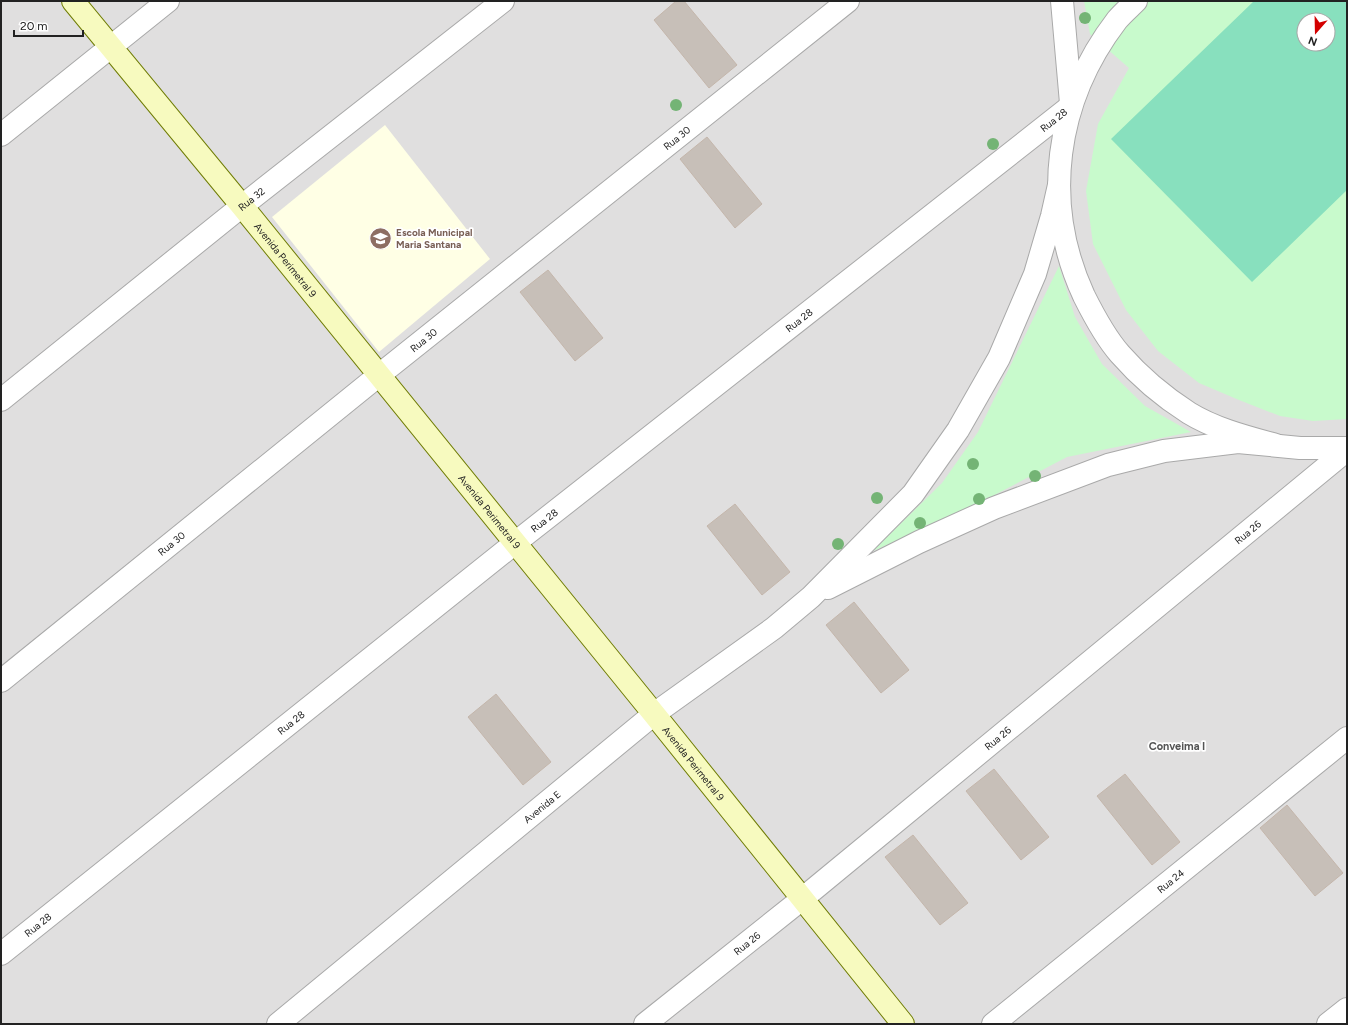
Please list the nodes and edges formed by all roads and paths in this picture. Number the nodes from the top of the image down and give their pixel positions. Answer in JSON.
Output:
{"nodes":[{"id":1,"x":73,"y":1,"type":"edge"},
{"id":2,"x":168,"y":1,"type":"edge"},
{"id":3,"x":503,"y":1,"type":"edge"},
{"id":4,"x":848,"y":1,"type":"edge"},
{"id":5,"x":1062,"y":1,"type":"edge"},
{"id":6,"x":1136,"y":1,"type":"edge"},
{"id":7,"x":110,"y":48,"type":"junction"},
{"id":8,"x":1071,"y":106,"type":"junction"},
{"id":9,"x":1,"y":135,"type":"edge"},
{"id":10,"x":1058,"y":185,"type":"junction"},
{"id":11,"x":242,"y":206,"type":"junction"},
{"id":12,"x":378,"y":376,"type":"junction"},
{"id":13,"x":1,"y":400,"type":"edge"},
{"id":14,"x":1276,"y":445,"type":"junction"},
{"id":15,"x":1347,"y":449,"type":"edge"},
{"id":16,"x":515,"y":543,"type":"junction"},
{"id":17,"x":811,"y":597,"type":"junction"},
{"id":18,"x":1,"y":681,"type":"edge"},
{"id":19,"x":654,"y":714,"type":"junction"},
{"id":20,"x":1347,"y":738,"type":"edge"},
{"id":21,"x":802,"y":899,"type":"junction"},
{"id":22,"x":1,"y":954,"type":"edge"},
{"id":23,"x":1347,"y":1009,"type":"edge"},
{"id":24,"x":278,"y":1024,"type":"edge"},
{"id":25,"x":645,"y":1024,"type":"edge"},
{"id":26,"x":903,"y":1024,"type":"edge"},
{"id":27,"x":993,"y":1024,"type":"edge"},
{"id":28,"x":1328,"y":1024,"type":"edge"}],
"edges":[{"from":1,"to":7,"type":"main road","name":"Avenida Perimetral 9"},
{"from":2,"to":7,"type":"street"},
{"from":3,"to":11,"type":"street","name":"Rua 32"},
{"from":4,"to":12,"type":"street","name":"Rua 30"},
{"from":5,"to":8,"type":"street"},
{"from":6,"to":8,"type":"street"},
{"from":7,"to":9,"type":"street"},
{"from":7,"to":11,"type":"main road","name":"Avenida Perimetral 9"},
{"from":8,"to":10,"type":"street"},
{"from":8,"to":16,"type":"street","name":"Rua 28"},
{"from":10,"to":14,"type":"street"},
{"from":10,"to":17,"type":"street"},
{"from":11,"to":12,"type":"main road","name":"Avenida Perimetral 9"},
{"from":11,"to":13,"type":"street","name":"Rua 32"},
{"from":12,"to":16,"type":"main road","name":"Avenida Perimetral 9"},
{"from":12,"to":18,"type":"street","name":"Rua 30"},
{"from":14,"to":15,"type":"street"},
{"from":14,"to":17,"type":"street"},
{"from":15,"to":21,"type":"street","name":"Rua 26"},
{"from":16,"to":19,"type":"main road","name":"Avenida Perimetral 9"},
{"from":16,"to":22,"type":"street","name":"Rua 28"},
{"from":17,"to":19,"type":"street","name":"Avenida E"},
{"from":19,"to":21,"type":"main road","name":"Avenida Perimetral 9"},
{"from":19,"to":24,"type":"street","name":"Avenida E"},
{"from":20,"to":27,"type":"street","name":"Rua 24"},
{"from":21,"to":25,"type":"street","name":"Rua 26"},
{"from":21,"to":26,"type":"main road","name":"Avenida Perimetral 9"},
{"from":23,"to":28,"type":"street"}]}
